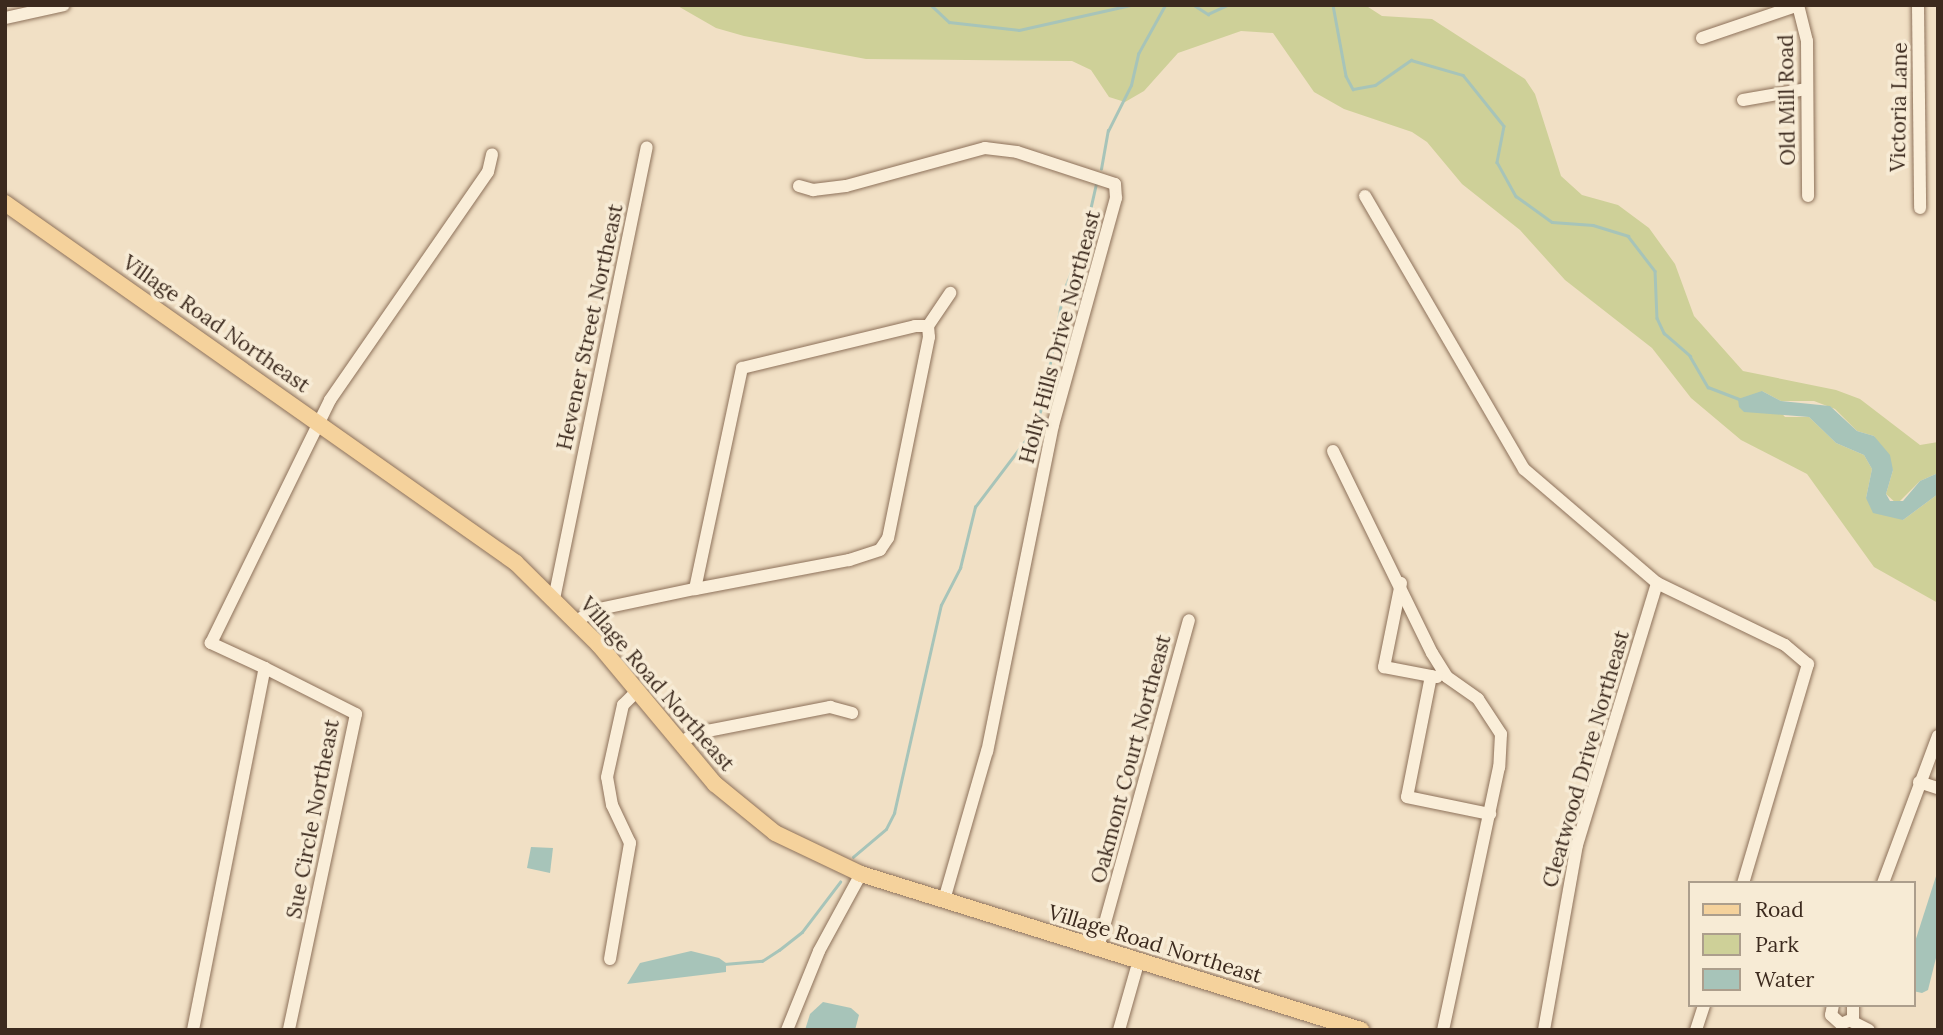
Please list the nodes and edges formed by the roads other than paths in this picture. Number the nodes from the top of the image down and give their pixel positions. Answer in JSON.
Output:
{"nodes":[{"id":1,"x":64,"y":5,"type":"edge"},
{"id":2,"x":1799,"y":5,"type":"edge"},
{"id":3,"x":1918,"y":5,"type":"edge"},
{"id":4,"x":5,"y":18,"type":"edge"},
{"id":5,"x":1702,"y":38,"type":"dead end"},
{"id":6,"x":1807,"y":89,"type":"junction"},
{"id":7,"x":1743,"y":100,"type":"dead end"},
{"id":8,"x":647,"y":147,"type":"dead end"},
{"id":9,"x":492,"y":154,"type":"dead end"},
{"id":10,"x":799,"y":186,"type":"dead end"},
{"id":11,"x":1808,"y":195,"type":"dead end"},
{"id":12,"x":1366,"y":196,"type":"dead end"},
{"id":13,"x":5,"y":202,"type":"edge"},
{"id":14,"x":1920,"y":208,"type":"dead end"},
{"id":15,"x":950,"y":293,"type":"dead end"},
{"id":16,"x":928,"y":327,"type":"junction"},
{"id":17,"x":321,"y":423,"type":"junction"},
{"id":18,"x":1333,"y":451,"type":"dead end"},
{"id":19,"x":1401,"y":583,"type":"junction"},
{"id":20,"x":1657,"y":583,"type":"junction"},
{"id":21,"x":695,"y":589,"type":"junction"},
{"id":22,"x":554,"y":599,"type":"junction"},
{"id":23,"x":1189,"y":620,"type":"dead end"},
{"id":24,"x":576,"y":621,"type":"junction"},
{"id":25,"x":265,"y":668,"type":"junction"},
{"id":26,"x":1431,"y":676,"type":"junction"},
{"id":27,"x":1452,"y":680,"type":"junction"},
{"id":28,"x":638,"y":690,"type":"junction"},
{"id":29,"x":852,"y":713,"type":"dead end"},
{"id":30,"x":1938,"y":736,"type":"edge"},
{"id":31,"x":681,"y":742,"type":"junction"},
{"id":32,"x":1919,"y":782,"type":"junction"},
{"id":33,"x":1938,"y":788,"type":"edge"},
{"id":34,"x":1490,"y":814,"type":"junction"},
{"id":35,"x":861,"y":874,"type":"junction"},
{"id":36,"x":1744,"y":881,"type":"edge"},
{"id":37,"x":1884,"y":881,"type":"edge"},
{"id":38,"x":944,"y":900,"type":"junction"},
{"id":39,"x":1098,"y":948,"type":"junction"},
{"id":40,"x":610,"y":959,"type":"dead end"},
{"id":41,"x":1139,"y":960,"type":"junction"},
{"id":42,"x":1703,"y":1007,"type":"edge"},
{"id":43,"x":1833,"y":1007,"type":"edge"},
{"id":44,"x":1853,"y":1007,"type":"edge"},
{"id":45,"x":1851,"y":1021,"type":"junction"},
{"id":46,"x":193,"y":1030,"type":"edge"},
{"id":47,"x":289,"y":1030,"type":"edge"},
{"id":48,"x":788,"y":1030,"type":"edge"},
{"id":49,"x":1119,"y":1030,"type":"edge"},
{"id":50,"x":1361,"y":1030,"type":"edge"},
{"id":51,"x":1443,"y":1030,"type":"edge"},
{"id":52,"x":1544,"y":1030,"type":"edge"},
{"id":53,"x":1696,"y":1030,"type":"edge"},
{"id":54,"x":1869,"y":1030,"type":"edge"}],
"edges":[{"from":1,"to":4,"type":"street"},
{"from":2,"to":5,"type":"street"},
{"from":2,"to":6,"type":"street","name":"Old Mill Road"},
{"from":3,"to":14,"type":"street","name":"Victoria Lane"},
{"from":6,"to":7,"type":"street"},
{"from":6,"to":11,"type":"street","name":"Old Mill Road"},
{"from":8,"to":22,"type":"street","name":"Hevener Street Northeast"},
{"from":9,"to":17,"type":"street"},
{"from":10,"to":38,"type":"street","name":"Holly Hills Drive Northeast"},
{"from":12,"to":20,"type":"street"},
{"from":13,"to":17,"type":"main road","name":"Village Road Northeast"},
{"from":15,"to":16,"type":"street"},
{"from":16,"to":21,"type":"street"},
{"from":16,"to":21,"type":"street"},
{"from":17,"to":22,"type":"main road","name":"Village Road Northeast"},
{"from":17,"to":25,"type":"street","name":"Sue Circle Northeast"},
{"from":18,"to":19,"type":"street"},
{"from":19,"to":26,"type":"street"},
{"from":19,"to":27,"type":"street"},
{"from":20,"to":36,"type":"street"},
{"from":20,"to":52,"type":"street","name":"Cleatwood Drive Northeast"},
{"from":21,"to":24,"type":"street"},
{"from":22,"to":24,"type":"main road","name":"Village Road Northeast"},
{"from":23,"to":39,"type":"street","name":"Oakmont Court Northeast"},
{"from":24,"to":28,"type":"main road","name":"Village Road Northeast"},
{"from":25,"to":46,"type":"street"},
{"from":25,"to":47,"type":"street","name":"Sue Circle Northeast"},
{"from":26,"to":27,"type":"street"},
{"from":26,"to":34,"type":"street"},
{"from":27,"to":34,"type":"street"},
{"from":28,"to":31,"type":"main road","name":"Village Road Northeast"},
{"from":28,"to":40,"type":"street"},
{"from":29,"to":31,"type":"street"},
{"from":30,"to":32,"type":"street"},
{"from":31,"to":35,"type":"main road","name":"Village Road Northeast"},
{"from":32,"to":33,"type":"street"},
{"from":32,"to":37,"type":"street"},
{"from":34,"to":51,"type":"street"},
{"from":35,"to":38,"type":"main road","name":"Village Road Northeast"},
{"from":35,"to":48,"type":"street"},
{"from":38,"to":39,"type":"main road","name":"Village Road Northeast"},
{"from":39,"to":41,"type":"main road","name":"Village Road Northeast"},
{"from":41,"to":49,"type":"street"},
{"from":41,"to":50,"type":"main road","name":"Village Road Northeast"},
{"from":42,"to":53,"type":"street"},
{"from":43,"to":45,"type":"street"},
{"from":44,"to":45,"type":"street"},
{"from":45,"to":54,"type":"street"}]}
